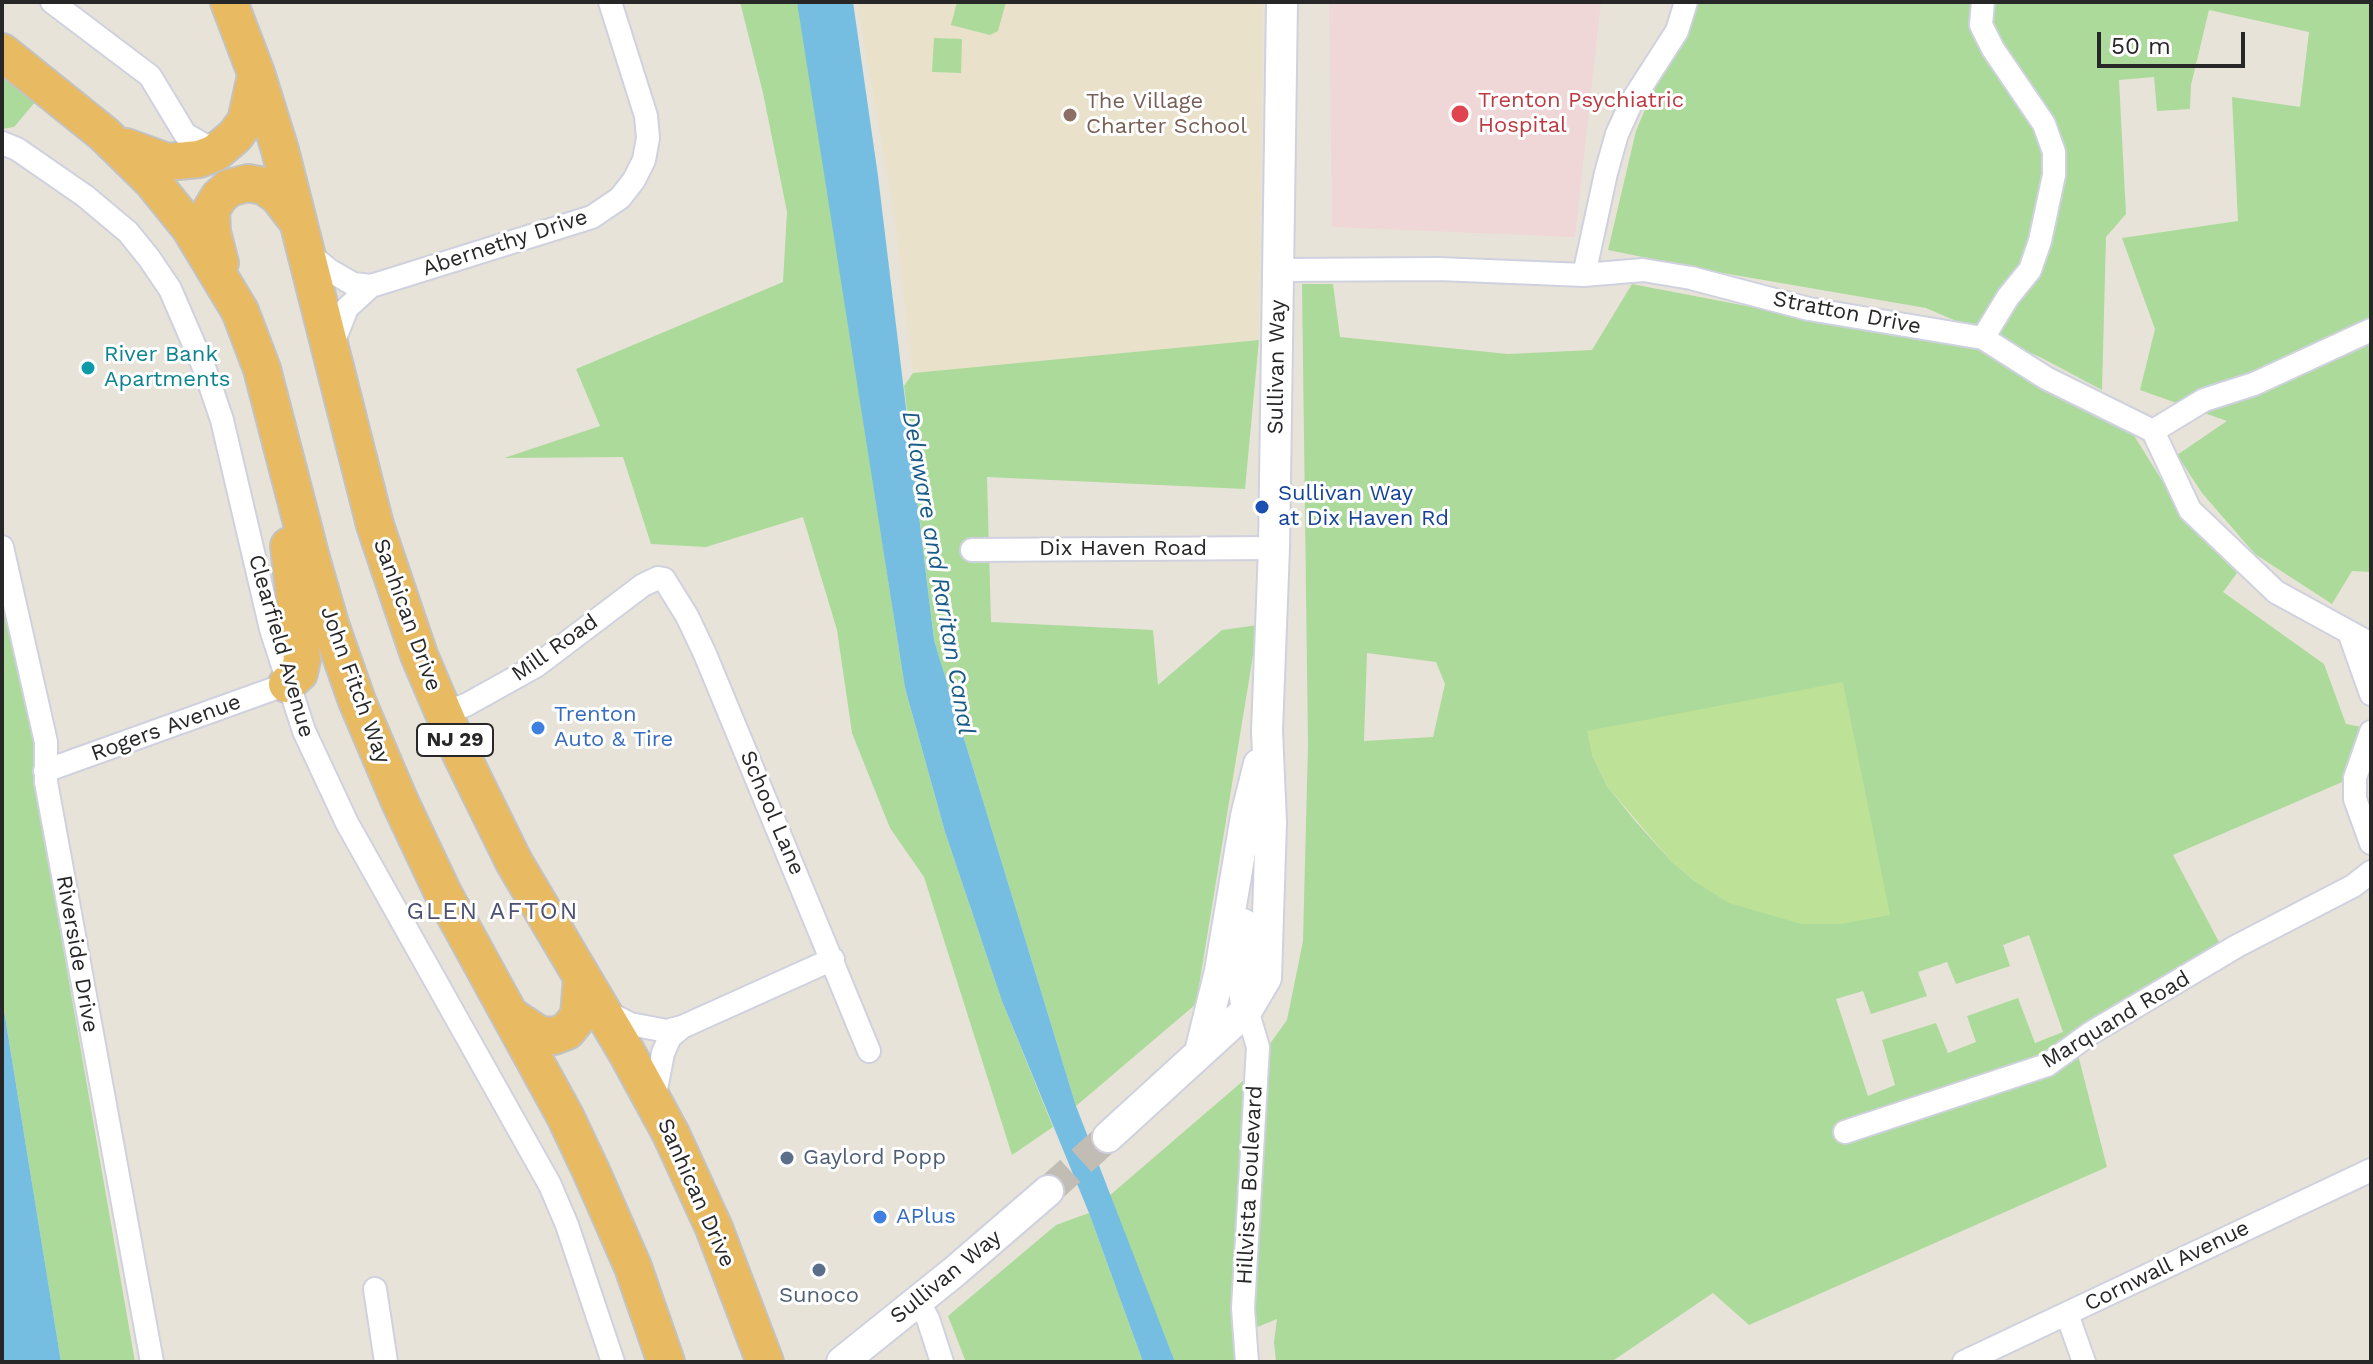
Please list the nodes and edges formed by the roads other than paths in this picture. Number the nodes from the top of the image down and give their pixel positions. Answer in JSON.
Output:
{"nodes":[{"id":1,"x":52,"y":2,"type":"edge"},
{"id":2,"x":229,"y":2,"type":"edge"},
{"id":3,"x":254,"y":2,"type":"edge"},
{"id":4,"x":610,"y":2,"type":"edge"},
{"id":5,"x":1282,"y":2,"type":"edge"},
{"id":6,"x":1686,"y":2,"type":"edge"},
{"id":7,"x":1983,"y":2,"type":"edge"},
{"id":8,"x":2,"y":52,"type":"edge"},
{"id":9,"x":256,"y":73,"type":"junction"},
{"id":10,"x":104,"y":134,"type":"junction"},
{"id":11,"x":2,"y":143,"type":"edge"},
{"id":12,"x":223,"y":147,"type":"junction"},
{"id":13,"x":302,"y":237,"type":"junction"},
{"id":14,"x":1278,"y":270,"type":"junction"},
{"id":15,"x":1584,"y":275,"type":"junction"},
{"id":16,"x":371,"y":286,"type":"junction"},
{"id":17,"x":228,"y":290,"type":"junction"},
{"id":18,"x":2371,"y":330,"type":"edge"},
{"id":19,"x":1983,"y":338,"type":"junction"},
{"id":20,"x":331,"y":347,"type":"junction"},
{"id":21,"x":2153,"y":431,"type":"junction"},
{"id":22,"x":288,"y":468,"type":"junction"},
{"id":23,"x":2,"y":547,"type":"edge"},
{"id":24,"x":1274,"y":548,"type":"junction"},
{"id":25,"x":972,"y":550,"type":"dead end"},
{"id":26,"x":664,"y":579,"type":"joint"},
{"id":27,"x":2349,"y":632,"type":"junction"},
{"id":28,"x":2371,"y":644,"type":"edge"},
{"id":29,"x":287,"y":684,"type":"junction"},
{"id":30,"x":2371,"y":694,"type":"edge"},
{"id":31,"x":443,"y":713,"type":"junction"},
{"id":32,"x":1267,"y":731,"type":"junction"},
{"id":33,"x":2371,"y":732,"type":"edge"},
{"id":34,"x":45,"y":771,"type":"junction"},
{"id":35,"x":2371,"y":843,"type":"edge"},
{"id":36,"x":1239,"y":860,"type":"junction"},
{"id":37,"x":2371,"y":872,"type":"edge"},
{"id":38,"x":833,"y":959,"type":"junction"},
{"id":39,"x":591,"y":992,"type":"junction"},
{"id":40,"x":1247,"y":1010,"type":"junction"},
{"id":41,"x":511,"y":1016,"type":"junction"},
{"id":42,"x":682,"y":1027,"type":"junction"},
{"id":43,"x":869,"y":1051,"type":"dead end"},
{"id":44,"x":1200,"y":1052,"type":"junction"},
{"id":45,"x":654,"y":1100,"type":"junction"},
{"id":46,"x":1845,"y":1132,"type":"dead end"},
{"id":47,"x":1108,"y":1137,"type":"tunnel mouth"},
{"id":48,"x":2371,"y":1170,"type":"edge"},
{"id":49,"x":1048,"y":1191,"type":"tunnel mouth"},
{"id":50,"x":375,"y":1289,"type":"dead end"},
{"id":51,"x":918,"y":1301,"type":"junction"},
{"id":52,"x":2067,"y":1314,"type":"junction"},
{"id":53,"x":152,"y":1362,"type":"edge"},
{"id":54,"x":386,"y":1362,"type":"edge"},
{"id":55,"x":613,"y":1362,"type":"edge"},
{"id":56,"x":666,"y":1362,"type":"edge"},
{"id":57,"x":765,"y":1362,"type":"edge"},
{"id":58,"x":842,"y":1362,"type":"edge"},
{"id":59,"x":942,"y":1362,"type":"edge"},
{"id":60,"x":1247,"y":1362,"type":"edge"},
{"id":61,"x":1964,"y":1362,"type":"edge"},
{"id":62,"x":2084,"y":1362,"type":"edge"}],
"edges":[{"from":1,"to":12,"type":"street"},
{"from":2,"to":9,"type":"highway","name":"Sanhican Drive","number":"NJ 29"},
{"from":3,"to":9,"type":"highway"},
{"from":4,"to":16,"type":"street","name":"Abernethy Drive"},
{"from":5,"to":14,"type":"main road","name":"Sullivan Way"},
{"from":6,"to":15,"type":"street"},
{"from":7,"to":19,"type":"street"},
{"from":8,"to":10,"type":"highway","name":"John Fitch Way"},
{"from":9,"to":12,"type":"highway"},
{"from":9,"to":13,"type":"highway","name":"Sanhican Drive","number":"NJ 29"},
{"from":10,"to":12,"type":"highway"},
{"from":10,"to":17,"type":"highway","name":"John Fitch Way"},
{"from":11,"to":29,"type":"street","name":"Clearfield Avenue"},
{"from":13,"to":16,"type":"street"},
{"from":13,"to":17,"type":"highway"},
{"from":13,"to":20,"type":"highway","name":"Sanhican Drive","number":"NJ 29"},
{"from":14,"to":15,"type":"street","name":"Stratton Drive"},
{"from":14,"to":24,"type":"main road","name":"Sullivan Way"},
{"from":15,"to":19,"type":"street","name":"Stratton Drive"},
{"from":16,"to":20,"type":"street","name":"Abernethy Drive"},
{"from":17,"to":22,"type":"highway","name":"John Fitch Way"},
{"from":18,"to":21,"type":"street"},
{"from":19,"to":21,"type":"street","name":"Stratton Drive"},
{"from":20,"to":31,"type":"highway","name":"Sanhican Drive","number":"NJ 29"},
{"from":21,"to":27,"type":"street"},
{"from":22,"to":29,"type":"highway"},
{"from":22,"to":41,"type":"highway","name":"John Fitch Way"},
{"from":23,"to":34,"type":"street","name":"Riverside Drive"},
{"from":24,"to":25,"type":"street","name":"Dix Haven Road"},
{"from":24,"to":32,"type":"main road","name":"Sullivan Way"},
{"from":26,"to":31,"type":"street","name":"Mill Road"},
{"from":26,"to":38,"type":"street","name":"School Lane"},
{"from":27,"to":28,"type":"street"},
{"from":27,"to":30,"type":"street"},
{"from":29,"to":34,"type":"street","name":"Rogers Avenue"},
{"from":29,"to":55,"type":"street","name":"Clearfield Avenue"},
{"from":31,"to":39,"type":"highway","name":"Sanhican Drive","number":"NJ 29"},
{"from":32,"to":36,"type":"main road","name":"Sullivan Way"},
{"from":32,"to":40,"type":"main road","name":"Sullivan Way"},
{"from":33,"to":35,"type":"street"},
{"from":34,"to":53,"type":"street","name":"Riverside Drive"},
{"from":36,"to":40,"type":"main road"},
{"from":36,"to":44,"type":"main road","name":"Sullivan Way"},
{"from":37,"to":46,"type":"street","name":"Marquand Road"},
{"from":38,"to":42,"type":"street"},
{"from":38,"to":43,"type":"street","name":"School Lane"},
{"from":39,"to":41,"type":"highway"},
{"from":39,"to":42,"type":"street"},
{"from":39,"to":45,"type":"highway","name":"Sanhican Drive","number":"NJ 29"},
{"from":40,"to":44,"type":"main road","name":"Sullivan Way"},
{"from":40,"to":60,"type":"street","name":"Hillvista Boulevard"},
{"from":41,"to":56,"type":"highway","name":"John Fitch Way"},
{"from":42,"to":45,"type":"street"},
{"from":44,"to":47,"type":"main road","name":"Sullivan Way"},
{"from":45,"to":57,"type":"highway","name":"Sanhican Drive","number":"NJ 29"},
{"from":48,"to":52,"type":"street","name":"Cornwall Avenue"},
{"from":49,"to":51,"type":"main road","name":"Sullivan Way"},
{"from":50,"to":54,"type":"street"},
{"from":51,"to":58,"type":"main road","name":"Sullivan Way"},
{"from":51,"to":59,"type":"street"},
{"from":52,"to":61,"type":"street","name":"Cornwall Avenue"},
{"from":52,"to":62,"type":"street"}]}
